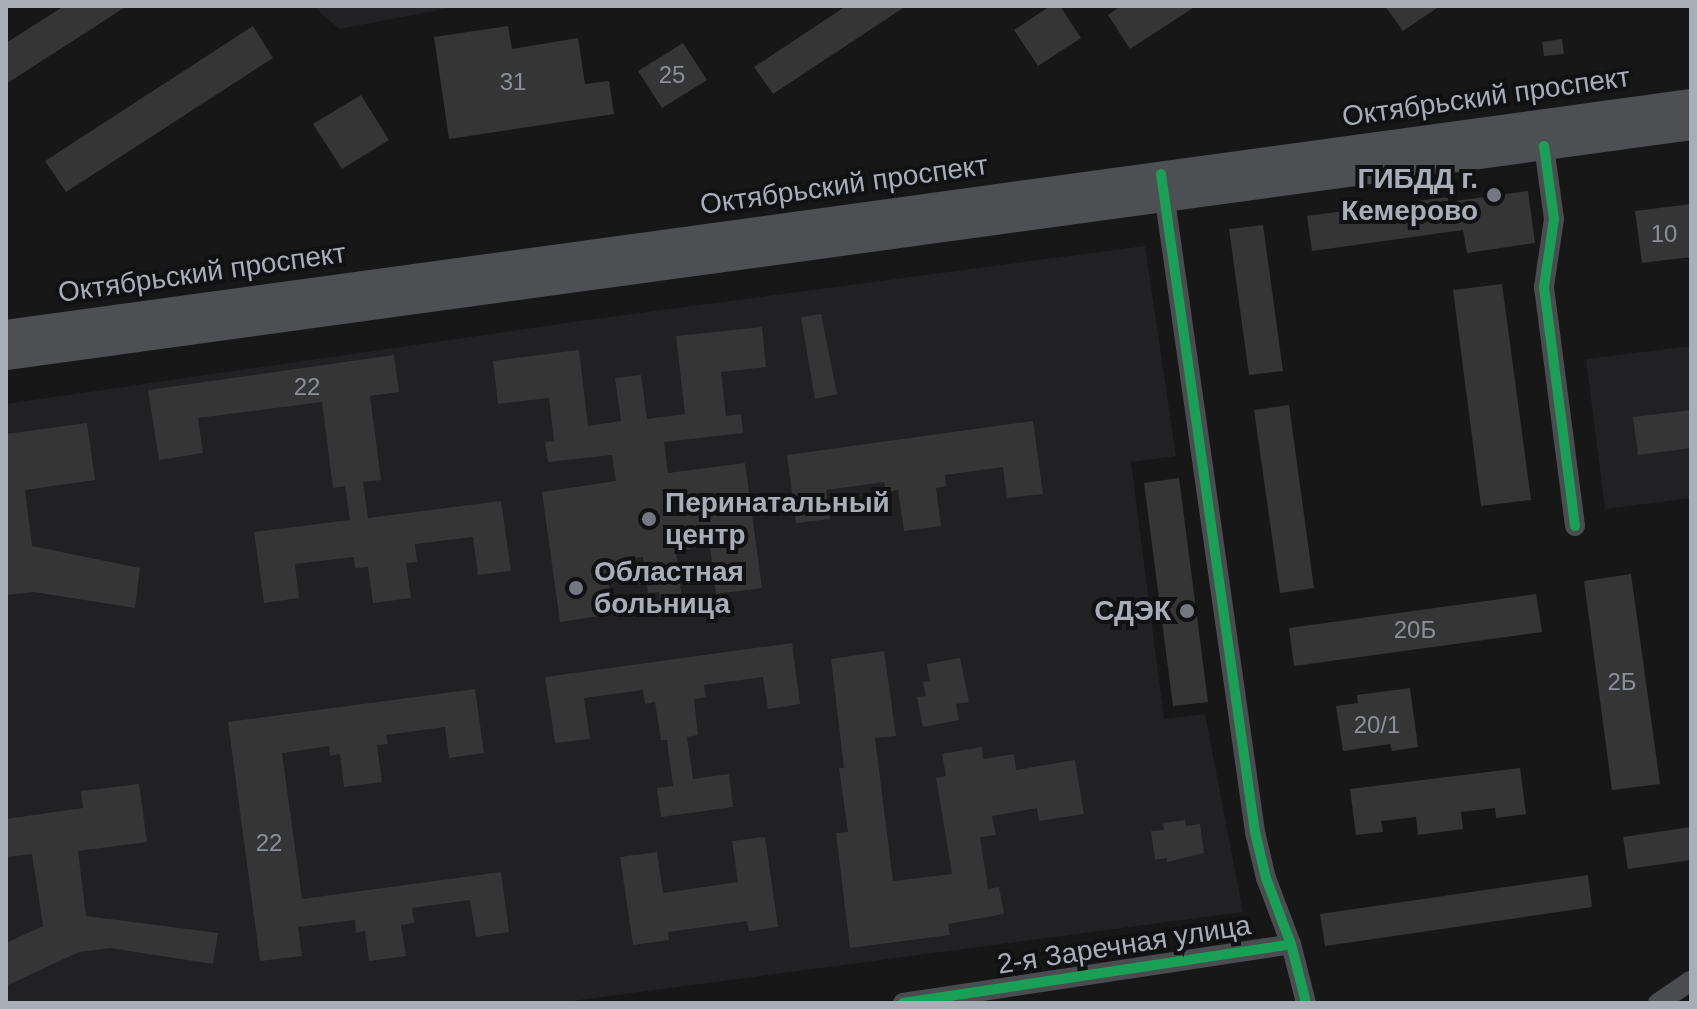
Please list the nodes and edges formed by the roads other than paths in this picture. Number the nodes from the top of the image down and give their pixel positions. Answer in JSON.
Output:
{"nodes":[{"id":1,"x":1691,"y":102,"type":"edge"},
{"id":2,"x":1691,"y":127,"type":"edge"},
{"id":3,"x":1544,"y":146,"type":"junction"},
{"id":4,"x":1163,"y":186,"type":"junction"},
{"id":5,"x":6,"y":333,"type":"edge"},
{"id":6,"x":6,"y":357,"type":"edge"},
{"id":7,"x":1575,"y":526,"type":"dead end"},
{"id":8,"x":1291,"y":944,"type":"junction"},
{"id":9,"x":1691,"y":981,"type":"edge"},
{"id":10,"x":903,"y":1003,"type":"edge"},
{"id":11,"x":1306,"y":1003,"type":"edge"},
{"id":12,"x":1658,"y":1003,"type":"edge"}],
"edges":[{"from":1,"to":4,"type":"main road","name":"Октябрьский проспект"},
{"from":2,"to":3,"type":"main road","name":"Октябрьский проспект"},
{"from":3,"to":4,"type":"main road","name":"Октябрьский проспект"},
{"from":3,"to":7,"type":"street"},
{"from":4,"to":5,"type":"main road","name":"Октябрьский проспект"},
{"from":4,"to":6,"type":"main road","name":"Октябрьский проспект"},
{"from":4,"to":8,"type":"street"},
{"from":8,"to":10,"type":"street","name":"2-я Заречная улица"},
{"from":8,"to":11,"type":"street","name":"2-я Заречная улица"},
{"from":9,"to":12,"type":"street"}]}
